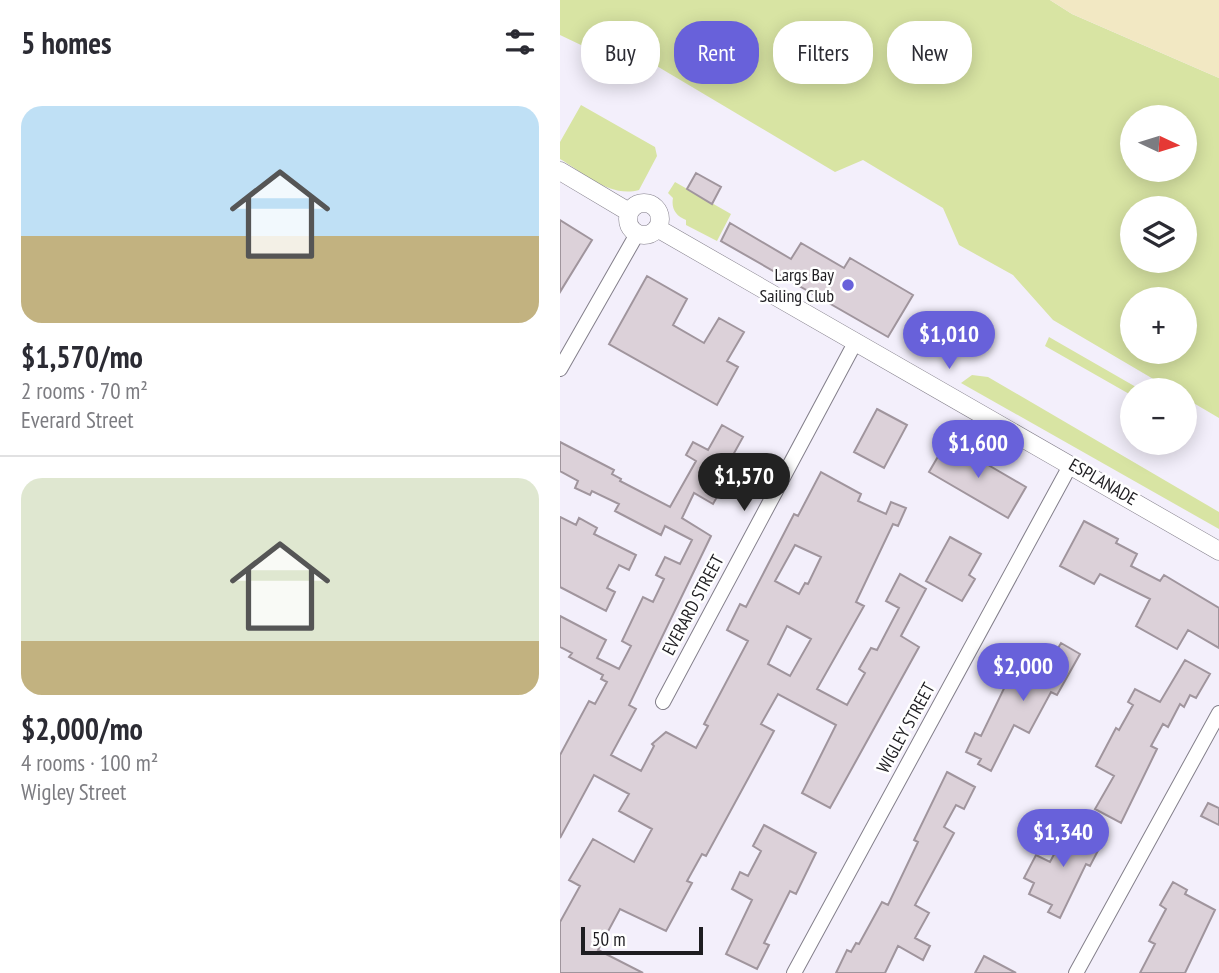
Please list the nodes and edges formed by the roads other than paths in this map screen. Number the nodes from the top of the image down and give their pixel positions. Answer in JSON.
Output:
{"nodes":[{"id":1,"x":560,"y":171,"type":"edge"},
{"id":2,"x":629,"y":212,"type":"junction"},
{"id":3,"x":657,"y":228,"type":"junction"},
{"id":4,"x":637,"y":234,"type":"junction"},
{"id":5,"x":856,"y":341,"type":"junction"},
{"id":6,"x":560,"y":369,"type":"edge"},
{"id":7,"x":1071,"y":464,"type":"junction"},
{"id":8,"x":1219,"y":551,"type":"edge"},
{"id":9,"x":663,"y":702,"type":"dead end"},
{"id":10,"x":1219,"y":713,"type":"edge"},
{"id":11,"x":794,"y":973,"type":"edge"},
{"id":12,"x":1076,"y":973,"type":"edge"}],
"edges":[{"from":1,"to":2,"type":"street"},
{"from":2,"to":3,"type":"street"},
{"from":2,"to":4,"type":"street"},
{"from":3,"to":4,"type":"street"},
{"from":3,"to":5,"type":"street","name":"ESPLANADE"},
{"from":4,"to":6,"type":"street"},
{"from":5,"to":7,"type":"street","name":"ESPLANADE"},
{"from":5,"to":9,"type":"street","name":"EVERARD STREET"},
{"from":7,"to":8,"type":"street","name":"ESPLANADE"},
{"from":7,"to":11,"type":"street","name":"WIGLEY STREET"},
{"from":10,"to":12,"type":"street"}]}
